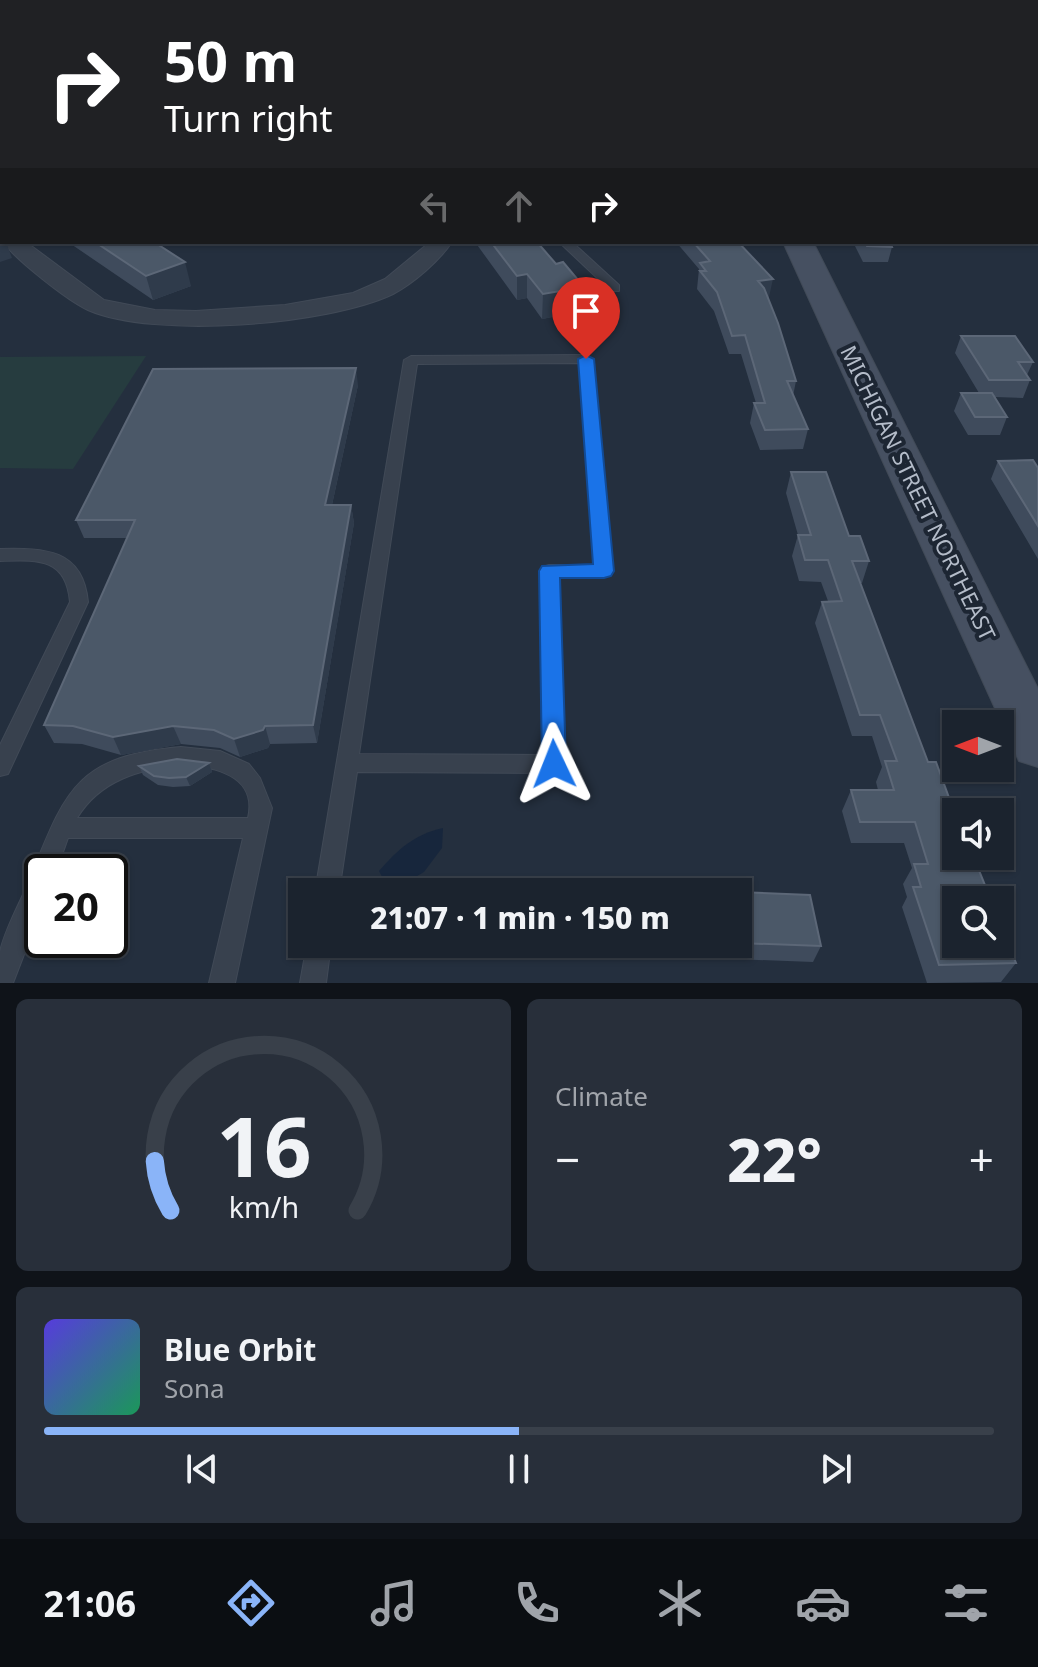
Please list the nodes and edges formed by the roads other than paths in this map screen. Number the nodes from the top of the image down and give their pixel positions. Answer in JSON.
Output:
{"nodes":[{"id":1,"x":16,"y":244,"type":"edge"},
{"id":2,"x":440,"y":244,"type":"edge"},
{"id":3,"x":567,"y":244,"type":"edge"},
{"id":4,"x":799,"y":244,"type":"edge"},
{"id":5,"x":615,"y":288,"type":"dead end"},
{"id":6,"x":0,"y":555,"type":"edge"},
{"id":7,"x":1038,"y":744,"type":"edge"},
{"id":8,"x":347,"y":763,"type":"junction"},
{"id":9,"x":0,"y":767,"type":"edge"},
{"id":10,"x":62,"y":828,"type":"junction"},
{"id":11,"x":256,"y":828,"type":"junction"},
{"id":12,"x":51,"y":854,"type":"edge"},
{"id":13,"x":329,"y":878,"type":"edge"},
{"id":14,"x":24,"y":923,"type":"edge"},
{"id":15,"x":317,"y":958,"type":"edge"},
{"id":16,"x":0,"y":983,"type":"edge"},
{"id":17,"x":222,"y":983,"type":"edge"},
{"id":18,"x":313,"y":983,"type":"edge"}],
"edges":[{"from":1,"to":2,"type":"street"},
{"from":3,"to":5,"type":"lane"},
{"from":4,"to":7,"type":"main road","name":"MICHIGAN STREET NORTHEAST"},
{"from":6,"to":9,"type":"lane"},
{"from":8,"to":8,"type":"lane"},
{"from":8,"to":13,"type":"lane"},
{"from":10,"to":11,"type":"lane"},
{"from":10,"to":11,"type":"lane"},
{"from":10,"to":12,"type":"lane"},
{"from":11,"to":17,"type":"lane"},
{"from":14,"to":16,"type":"lane"},
{"from":15,"to":18,"type":"lane"}]}
